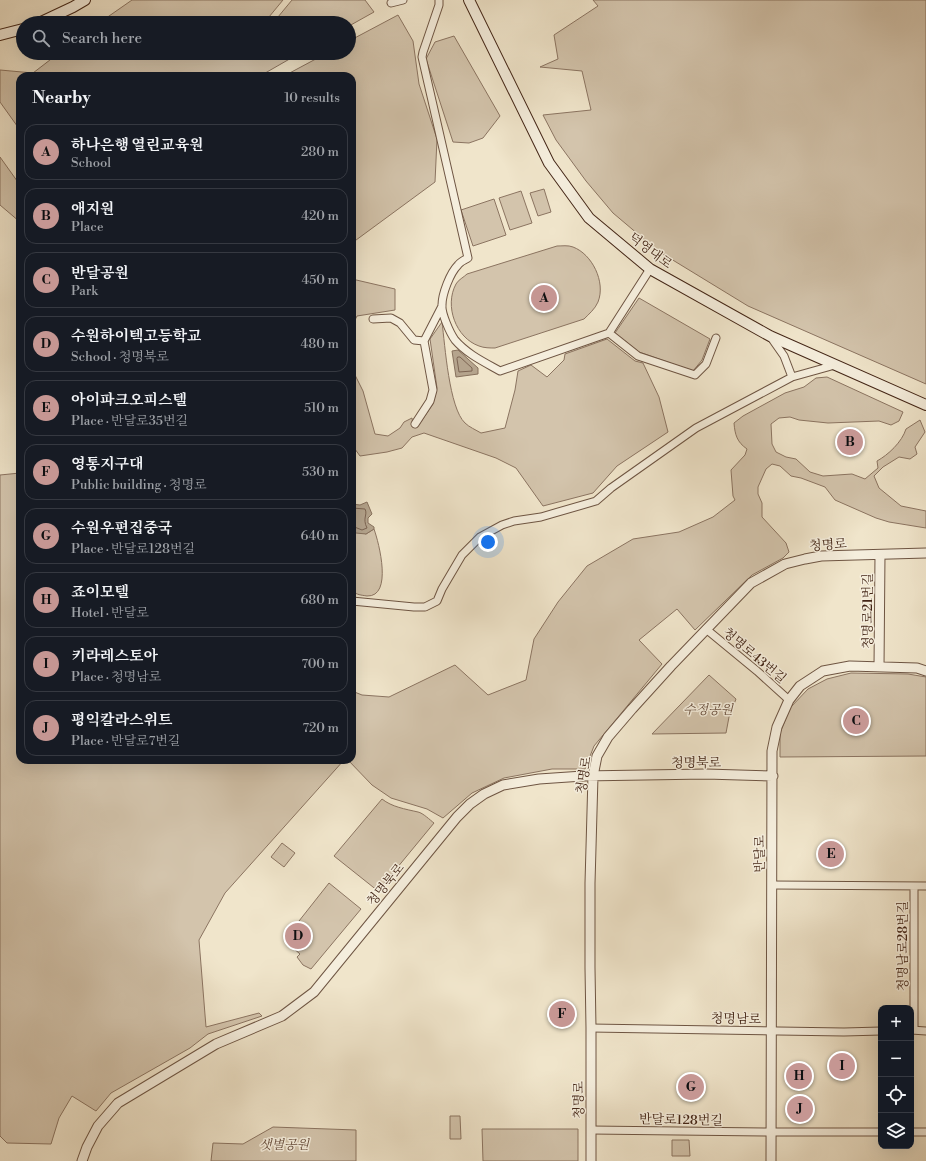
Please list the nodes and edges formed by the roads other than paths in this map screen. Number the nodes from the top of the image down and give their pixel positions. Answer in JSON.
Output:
{"nodes":[{"id":1,"x":85,"y":0,"type":"edge"},
{"id":2,"x":403,"y":0,"type":"edge"},
{"id":3,"x":439,"y":0,"type":"edge"},
{"id":4,"x":469,"y":0,"type":"edge"},
{"id":5,"x":391,"y":3,"type":"dead end"},
{"id":6,"x":54,"y":16,"type":"edge"},
{"id":7,"x":16,"y":31,"type":"edge"},
{"id":8,"x":0,"y":35,"type":"edge"},
{"id":9,"x":650,"y":269,"type":"junction"},
{"id":10,"x":442,"y":306,"type":"junction"},
{"id":11,"x":373,"y":320,"type":"dead end"},
{"id":12,"x":609,"y":334,"type":"junction"},
{"id":13,"x":770,"y":336,"type":"junction"},
{"id":14,"x":716,"y":338,"type":"dead end"},
{"id":15,"x":424,"y":341,"type":"junction"},
{"id":16,"x":835,"y":366,"type":"junction"},
{"id":17,"x":792,"y":377,"type":"junction"},
{"id":18,"x":926,"y":405,"type":"edge"},
{"id":19,"x":415,"y":424,"type":"dead end"},
{"id":20,"x":926,"y":553,"type":"edge"},
{"id":21,"x":880,"y":555,"type":"junction"},
{"id":22,"x":356,"y":601,"type":"edge"},
{"id":23,"x":706,"y":629,"type":"junction"},
{"id":24,"x":879,"y":667,"type":"junction"},
{"id":25,"x":926,"y":671,"type":"edge"},
{"id":26,"x":789,"y":700,"type":"junction"},
{"id":27,"x":593,"y":776,"type":"junction"},
{"id":28,"x":773,"y":776,"type":"junction"},
{"id":29,"x":772,"y":885,"type":"junction"},
{"id":30,"x":914,"y":886,"type":"junction"},
{"id":31,"x":926,"y":886,"type":"edge"},
{"id":32,"x":912,"y":1005,"type":"edge"},
{"id":33,"x":591,"y":1028,"type":"junction"},
{"id":34,"x":772,"y":1030,"type":"junction"},
{"id":35,"x":914,"y":1030,"type":"edge"},
{"id":36,"x":878,"y":1031,"type":"edge"},
{"id":37,"x":926,"y":1031,"type":"edge"},
{"id":38,"x":591,"y":1130,"type":"junction"},
{"id":39,"x":771,"y":1132,"type":"junction"},
{"id":40,"x":878,"y":1132,"type":"edge"},
{"id":41,"x":914,"y":1132,"type":"edge"},
{"id":42,"x":926,"y":1132,"type":"edge"},
{"id":43,"x":82,"y":1161,"type":"edge"},
{"id":44,"x":591,"y":1161,"type":"edge"},
{"id":45,"x":771,"y":1161,"type":"edge"}],
"edges":[{"from":1,"to":6,"type":"main road"},
{"from":2,"to":5,"type":"street"},
{"from":3,"to":10,"type":"street"},
{"from":4,"to":9,"type":"main road","name":"덕영대로"},
{"from":7,"to":8,"type":"main road"},
{"from":9,"to":12,"type":"street"},
{"from":9,"to":13,"type":"main road","name":"덕영대로"},
{"from":10,"to":12,"type":"street"},
{"from":10,"to":15,"type":"street"},
{"from":11,"to":15,"type":"street"},
{"from":12,"to":14,"type":"street"},
{"from":13,"to":16,"type":"main road","name":"덕영대로"},
{"from":13,"to":17,"type":"street"},
{"from":15,"to":19,"type":"street"},
{"from":16,"to":17,"type":"street"},
{"from":16,"to":18,"type":"main road","name":"덕영대로"},
{"from":17,"to":22,"type":"street"},
{"from":20,"to":21,"type":"street","name":"청명로"},
{"from":21,"to":23,"type":"street","name":"청명로"},
{"from":21,"to":24,"type":"street","name":"청명로21번길"},
{"from":23,"to":26,"type":"street","name":"청명로43번길"},
{"from":23,"to":27,"type":"street","name":"청명로"},
{"from":24,"to":25,"type":"street","name":"반달로"},
{"from":24,"to":26,"type":"street","name":"반달로"},
{"from":26,"to":28,"type":"street","name":"반달로"},
{"from":27,"to":28,"type":"street","name":"청명북로"},
{"from":27,"to":33,"type":"street","name":"청명로"},
{"from":27,"to":43,"type":"street","name":"청명북로"},
{"from":28,"to":29,"type":"street","name":"반달로"},
{"from":29,"to":30,"type":"street"},
{"from":29,"to":34,"type":"street","name":"반달로"},
{"from":30,"to":31,"type":"street"},
{"from":30,"to":32,"type":"street","name":"청명남로28번길"},
{"from":33,"to":34,"type":"street","name":"청명남로"},
{"from":33,"to":38,"type":"street","name":"청명로"},
{"from":34,"to":36,"type":"street","name":"청명남로"},
{"from":34,"to":39,"type":"street","name":"반달로"},
{"from":35,"to":37,"type":"street"},
{"from":38,"to":39,"type":"street","name":"반달로128번길"},
{"from":38,"to":44,"type":"street","name":"청명로"},
{"from":39,"to":40,"type":"street","name":"반달로128번길"},
{"from":39,"to":45,"type":"street","name":"반달로"},
{"from":41,"to":42,"type":"street"}]}
